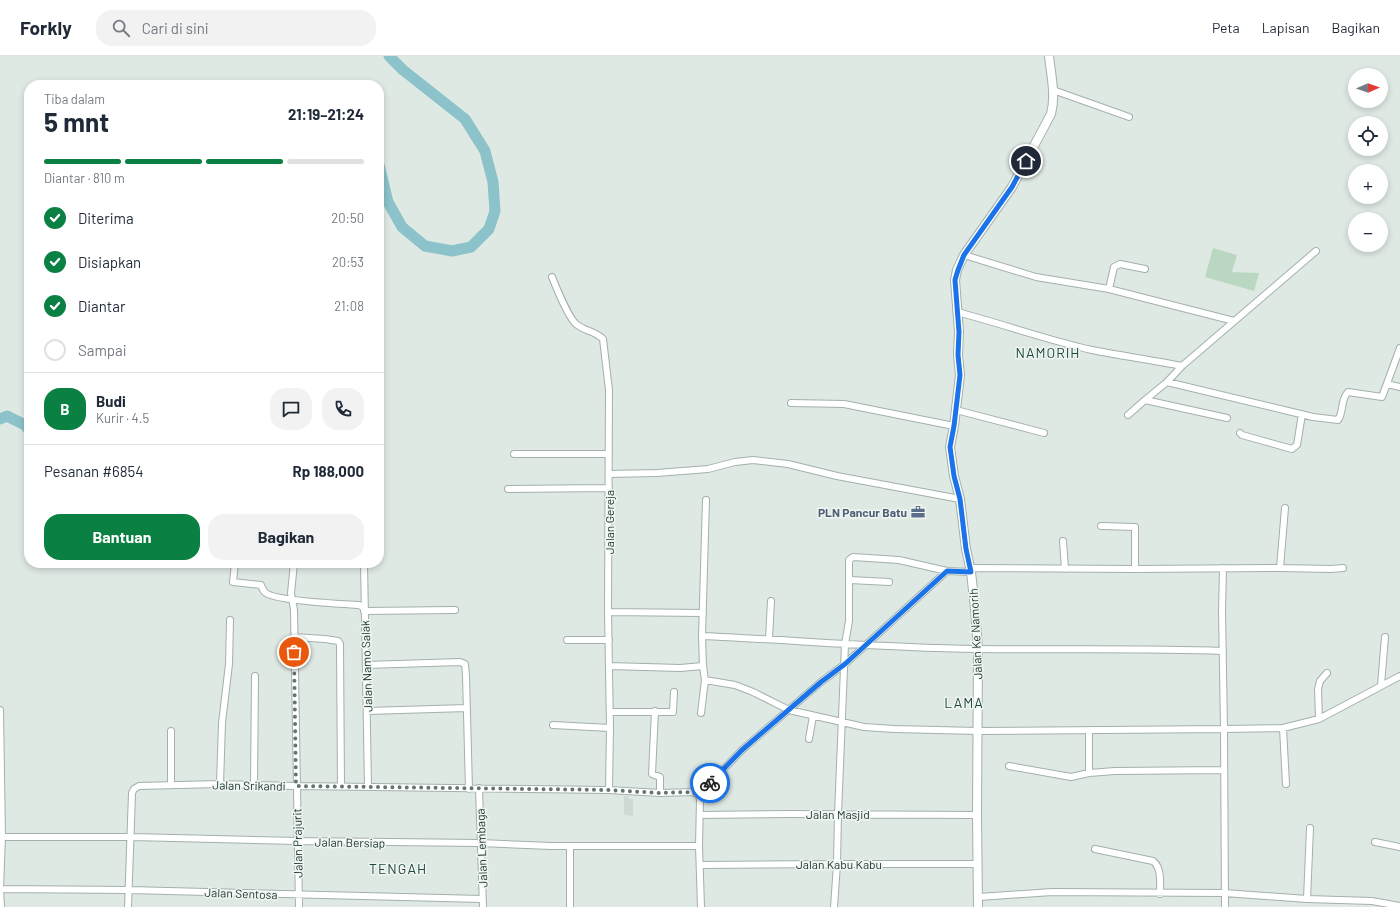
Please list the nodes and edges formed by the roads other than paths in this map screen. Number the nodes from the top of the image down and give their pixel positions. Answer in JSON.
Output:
{"nodes":[{"id":1,"x":1049,"y":56,"type":"edge"},
{"id":2,"x":1053,"y":90,"type":"junction"},
{"id":3,"x":1129,"y":117,"type":"dead end"},
{"id":4,"x":1316,"y":251,"type":"dead end"},
{"id":5,"x":964,"y":255,"type":"junction"},
{"id":6,"x":1145,"y":269,"type":"dead end"},
{"id":7,"x":552,"y":277,"type":"dead end"},
{"id":8,"x":1109,"y":289,"type":"junction"},
{"id":9,"x":958,"y":312,"type":"junction"},
{"id":10,"x":1234,"y":321,"type":"junction"},
{"id":11,"x":1400,"y":348,"type":"edge"},
{"id":12,"x":1182,"y":366,"type":"junction"},
{"id":13,"x":1167,"y":382,"type":"junction"},
{"id":14,"x":1387,"y":384,"type":"junction"},
{"id":15,"x":1400,"y":387,"type":"edge"},
{"id":16,"x":1145,"y":400,"type":"junction"},
{"id":17,"x":791,"y":403,"type":"dead end"},
{"id":18,"x":956,"y":410,"type":"junction"},
{"id":19,"x":1302,"y":414,"type":"junction"},
{"id":20,"x":1128,"y":415,"type":"dead end"},
{"id":21,"x":1227,"y":418,"type":"dead end"},
{"id":22,"x":954,"y":426,"type":"junction"},
{"id":23,"x":1044,"y":433,"type":"dead end"},
{"id":24,"x":1240,"y":433,"type":"dead end"},
{"id":25,"x":514,"y":454,"type":"dead end"},
{"id":26,"x":609,"y":454,"type":"junction"},
{"id":27,"x":609,"y":474,"type":"junction"},
{"id":28,"x":609,"y":488,"type":"junction"},
{"id":29,"x":508,"y":489,"type":"dead end"},
{"id":30,"x":960,"y":499,"type":"junction"},
{"id":31,"x":706,"y":500,"type":"dead end"},
{"id":32,"x":1285,"y":508,"type":"dead end"},
{"id":33,"x":1101,"y":526,"type":"dead end"},
{"id":34,"x":1063,"y":541,"type":"dead end"},
{"id":35,"x":235,"y":568,"type":"edge"},
{"id":36,"x":293,"y":568,"type":"edge"},
{"id":37,"x":364,"y":568,"type":"edge"},
{"id":38,"x":1223,"y":568,"type":"junction"},
{"id":39,"x":1280,"y":568,"type":"junction"},
{"id":40,"x":1343,"y":568,"type":"dead end"},
{"id":41,"x":1065,"y":569,"type":"junction"},
{"id":42,"x":971,"y":570,"type":"junction"},
{"id":43,"x":1135,"y":570,"type":"junction"},
{"id":44,"x":947,"y":571,"type":"junction"},
{"id":45,"x":850,"y":580,"type":"junction"},
{"id":46,"x":889,"y":582,"type":"dead end"},
{"id":47,"x":292,"y":600,"type":"junction"},
{"id":48,"x":771,"y":601,"type":"dead end"},
{"id":49,"x":455,"y":610,"type":"dead end"},
{"id":50,"x":364,"y":611,"type":"junction"},
{"id":51,"x":608,"y":612,"type":"junction"},
{"id":52,"x":703,"y":613,"type":"junction"},
{"id":53,"x":230,"y":620,"type":"dead end"},
{"id":54,"x":702,"y":636,"type":"junction"},
{"id":55,"x":1385,"y":637,"type":"dead end"},
{"id":56,"x":294,"y":638,"type":"junction"},
{"id":57,"x":769,"y":639,"type":"junction"},
{"id":58,"x":567,"y":640,"type":"dead end"},
{"id":59,"x":609,"y":640,"type":"junction"},
{"id":60,"x":845,"y":644,"type":"junction"},
{"id":61,"x":865,"y":645,"type":"junction"},
{"id":62,"x":978,"y":649,"type":"junction"},
{"id":63,"x":1223,"y":651,"type":"junction"},
{"id":64,"x":845,"y":664,"type":"junction"},
{"id":65,"x":366,"y":665,"type":"junction"},
{"id":66,"x":609,"y":666,"type":"junction"},
{"id":67,"x":703,"y":666,"type":"junction"},
{"id":68,"x":1327,"y":673,"type":"dead end"},
{"id":69,"x":255,"y":676,"type":"dead end"},
{"id":70,"x":1400,"y":676,"type":"edge"},
{"id":71,"x":705,"y":680,"type":"junction"},
{"id":72,"x":1382,"y":685,"type":"junction"},
{"id":73,"x":674,"y":692,"type":"dead end"},
{"id":74,"x":467,"y":708,"type":"junction"},
{"id":75,"x":0,"y":710,"type":"edge"},
{"id":76,"x":789,"y":710,"type":"junction"},
{"id":77,"x":367,"y":711,"type":"junction"},
{"id":78,"x":655,"y":711,"type":"junction"},
{"id":79,"x":610,"y":712,"type":"junction"},
{"id":80,"x":701,"y":713,"type":"dead end"},
{"id":81,"x":813,"y":716,"type":"junction"},
{"id":82,"x":1319,"y":719,"type":"junction"},
{"id":83,"x":842,"y":722,"type":"junction"},
{"id":84,"x":553,"y":725,"type":"dead end"},
{"id":85,"x":610,"y":728,"type":"junction"},
{"id":86,"x":1283,"y":728,"type":"junction"},
{"id":87,"x":1224,"y":729,"type":"junction"},
{"id":88,"x":1089,"y":730,"type":"junction"},
{"id":89,"x":170,"y":731,"type":"dead end"},
{"id":90,"x":978,"y":731,"type":"junction"},
{"id":91,"x":809,"y":739,"type":"dead end"},
{"id":92,"x":1009,"y":766,"type":"dead end"},
{"id":93,"x":1224,"y":770,"type":"junction"},
{"id":94,"x":1089,"y":774,"type":"junction"},
{"id":95,"x":171,"y":784,"type":"junction"},
{"id":96,"x":220,"y":784,"type":"junction"},
{"id":97,"x":1286,"y":784,"type":"dead end"},
{"id":98,"x":254,"y":785,"type":"junction"},
{"id":99,"x":296,"y":786,"type":"junction"},
{"id":100,"x":340,"y":786,"type":"junction"},
{"id":101,"x":368,"y":786,"type":"junction"},
{"id":102,"x":479,"y":788,"type":"junction"},
{"id":103,"x":469,"y":789,"type":"junction"},
{"id":104,"x":609,"y":790,"type":"junction"},
{"id":105,"x":660,"y":793,"type":"junction"},
{"id":106,"x":698,"y":795,"type":"junction"},
{"id":107,"x":838,"y":814,"type":"junction"},
{"id":108,"x":700,"y":815,"type":"junction"},
{"id":109,"x":976,"y":815,"type":"junction"},
{"id":110,"x":1310,"y":828,"type":"dead end"},
{"id":111,"x":132,"y":836,"type":"junction"},
{"id":112,"x":2,"y":837,"type":"junction"},
{"id":113,"x":298,"y":841,"type":"junction"},
{"id":114,"x":1375,"y":842,"type":"dead end"},
{"id":115,"x":480,"y":843,"type":"junction"},
{"id":116,"x":570,"y":846,"type":"junction"},
{"id":117,"x":699,"y":846,"type":"junction"},
{"id":118,"x":1400,"y":847,"type":"edge"},
{"id":119,"x":1095,"y":849,"type":"dead end"},
{"id":120,"x":837,"y":864,"type":"junction"},
{"id":121,"x":978,"y":864,"type":"junction"},
{"id":122,"x":700,"y":866,"type":"junction"},
{"id":123,"x":0,"y":889,"type":"edge"},
{"id":124,"x":129,"y":890,"type":"junction"},
{"id":125,"x":1225,"y":893,"type":"junction"},
{"id":126,"x":1160,"y":894,"type":"junction"},
{"id":127,"x":298,"y":895,"type":"junction"},
{"id":128,"x":979,"y":897,"type":"junction"},
{"id":129,"x":482,"y":899,"type":"junction"},
{"id":130,"x":1307,"y":899,"type":"junction"},
{"id":131,"x":1314,"y":899,"type":"junction"},
{"id":132,"x":1400,"y":906,"type":"edge"},
{"id":133,"x":1,"y":907,"type":"edge"},
{"id":134,"x":128,"y":907,"type":"edge"},
{"id":135,"x":298,"y":907,"type":"edge"},
{"id":136,"x":483,"y":907,"type":"edge"},
{"id":137,"x":570,"y":907,"type":"edge"},
{"id":138,"x":701,"y":907,"type":"edge"},
{"id":139,"x":834,"y":907,"type":"edge"},
{"id":140,"x":978,"y":907,"type":"edge"},
{"id":141,"x":1225,"y":907,"type":"edge"},
{"id":142,"x":1312,"y":907,"type":"edge"}],
"edges":[{"from":1,"to":2,"type":"street","name":"Jalan Ke Namorih"},
{"from":2,"to":3,"type":"street"},
{"from":2,"to":5,"type":"street","name":"Jalan Ke Namorih"},
{"from":4,"to":10,"type":"street"},
{"from":5,"to":8,"type":"street"},
{"from":5,"to":9,"type":"street","name":"Jalan Ke Namorih"},
{"from":6,"to":8,"type":"street"},
{"from":7,"to":26,"type":"street","name":"Jalan Gereja"},
{"from":8,"to":10,"type":"street"},
{"from":9,"to":12,"type":"street"},
{"from":9,"to":18,"type":"street","name":"Jalan Ke Namorih"},
{"from":10,"to":12,"type":"street"},
{"from":11,"to":14,"type":"street"},
{"from":12,"to":13,"type":"street"},
{"from":13,"to":16,"type":"street"},
{"from":13,"to":19,"type":"street"},
{"from":14,"to":15,"type":"street"},
{"from":14,"to":19,"type":"street"},
{"from":16,"to":20,"type":"street"},
{"from":16,"to":21,"type":"street"},
{"from":17,"to":22,"type":"street"},
{"from":18,"to":22,"type":"street","name":"Jalan Ke Namorih"},
{"from":18,"to":23,"type":"street"},
{"from":19,"to":24,"type":"street"},
{"from":22,"to":30,"type":"street","name":"Jalan Ke Namorih"},
{"from":25,"to":26,"type":"street"},
{"from":26,"to":27,"type":"street","name":"Jalan Gereja"},
{"from":27,"to":28,"type":"street","name":"Jalan Gereja"},
{"from":27,"to":30,"type":"street"},
{"from":28,"to":29,"type":"street"},
{"from":28,"to":51,"type":"street","name":"Jalan Gereja"},
{"from":30,"to":42,"type":"street","name":"Jalan Ke Namorih"},
{"from":31,"to":52,"type":"street"},
{"from":32,"to":39,"type":"street"},
{"from":33,"to":43,"type":"street"},
{"from":34,"to":41,"type":"street"},
{"from":35,"to":47,"type":"street"},
{"from":36,"to":47,"type":"street","name":"Jalan Prajurit"},
{"from":37,"to":50,"type":"street"},
{"from":38,"to":39,"type":"street"},
{"from":38,"to":43,"type":"street"},
{"from":38,"to":63,"type":"street"},
{"from":39,"to":40,"type":"street"},
{"from":41,"to":42,"type":"street"},
{"from":41,"to":43,"type":"street"},
{"from":42,"to":44,"type":"street"},
{"from":42,"to":62,"type":"street","name":"Jalan Ke Namorih"},
{"from":44,"to":45,"type":"street"},
{"from":44,"to":61,"type":"street"},
{"from":45,"to":46,"type":"street"},
{"from":45,"to":60,"type":"street"},
{"from":47,"to":50,"type":"street"},
{"from":47,"to":56,"type":"street","name":"Jalan Prajurit"},
{"from":48,"to":57,"type":"street"},
{"from":49,"to":50,"type":"street","name":"Jalan Namo Salak"},
{"from":50,"to":65,"type":"street","name":"Jalan Namo Salak"},
{"from":51,"to":52,"type":"street"},
{"from":51,"to":59,"type":"street","name":"Jalan Gereja"},
{"from":52,"to":54,"type":"street"},
{"from":53,"to":96,"type":"street"},
{"from":54,"to":57,"type":"street"},
{"from":54,"to":67,"type":"street"},
{"from":55,"to":72,"type":"street"},
{"from":56,"to":99,"type":"street","name":"Jalan Prajurit"},
{"from":56,"to":100,"type":"street"},
{"from":57,"to":60,"type":"street"},
{"from":58,"to":59,"type":"street"},
{"from":59,"to":66,"type":"street","name":"Jalan Gereja"},
{"from":60,"to":61,"type":"street"},
{"from":60,"to":64,"type":"street"},
{"from":61,"to":62,"type":"street"},
{"from":61,"to":64,"type":"street"},
{"from":62,"to":63,"type":"street"},
{"from":62,"to":90,"type":"street","name":"Jalan Ke Namorih"},
{"from":63,"to":87,"type":"street"},
{"from":64,"to":76,"type":"street"},
{"from":64,"to":83,"type":"street"},
{"from":65,"to":74,"type":"street"},
{"from":65,"to":77,"type":"street","name":"Jalan Namo Salak"},
{"from":66,"to":67,"type":"street"},
{"from":66,"to":79,"type":"street","name":"Jalan Gereja"},
{"from":67,"to":71,"type":"street"},
{"from":68,"to":82,"type":"street"},
{"from":69,"to":98,"type":"street"},
{"from":70,"to":72,"type":"street"},
{"from":71,"to":76,"type":"street"},
{"from":71,"to":80,"type":"street"},
{"from":72,"to":82,"type":"street"},
{"from":73,"to":78,"type":"street"},
{"from":74,"to":77,"type":"street"},
{"from":74,"to":103,"type":"street"},
{"from":75,"to":112,"type":"street"},
{"from":76,"to":81,"type":"street"},
{"from":76,"to":106,"type":"street"},
{"from":77,"to":101,"type":"street","name":"Jalan Namo Salak"},
{"from":78,"to":79,"type":"street"},
{"from":78,"to":105,"type":"street"},
{"from":79,"to":85,"type":"street","name":"Jalan Gereja"},
{"from":81,"to":83,"type":"street"},
{"from":81,"to":91,"type":"street"},
{"from":82,"to":86,"type":"street"},
{"from":83,"to":90,"type":"street"},
{"from":83,"to":107,"type":"street"},
{"from":84,"to":85,"type":"street"},
{"from":85,"to":104,"type":"street","name":"Jalan Gereja"},
{"from":86,"to":87,"type":"street"},
{"from":86,"to":97,"type":"street"},
{"from":87,"to":88,"type":"street"},
{"from":87,"to":93,"type":"street"},
{"from":88,"to":90,"type":"street"},
{"from":88,"to":94,"type":"street"},
{"from":89,"to":95,"type":"street"},
{"from":90,"to":109,"type":"street","name":"Jalan Ke Namorih"},
{"from":92,"to":94,"type":"street"},
{"from":93,"to":94,"type":"street"},
{"from":93,"to":125,"type":"street"},
{"from":95,"to":96,"type":"street","name":"Jalan Srikandi"},
{"from":95,"to":111,"type":"street","name":"Jalan Srikandi"},
{"from":96,"to":98,"type":"street","name":"Jalan Srikandi"},
{"from":98,"to":99,"type":"street","name":"Jalan Srikandi"},
{"from":99,"to":100,"type":"street","name":"Jalan Srikandi"},
{"from":99,"to":113,"type":"street","name":"Jalan Prajurit"},
{"from":100,"to":101,"type":"street","name":"Jalan Srikandi"},
{"from":101,"to":103,"type":"street","name":"Jalan Srikandi"},
{"from":102,"to":103,"type":"street","name":"Jalan Srikandi"},
{"from":102,"to":104,"type":"street","name":"Jalan Srikandi"},
{"from":102,"to":115,"type":"street","name":"Jalan Lembaga"},
{"from":104,"to":105,"type":"street","name":"Jalan Srikandi"},
{"from":105,"to":106,"type":"street","name":"Jalan Srikandi"},
{"from":106,"to":108,"type":"street"},
{"from":107,"to":108,"type":"street","name":"Jalan Masjid"},
{"from":107,"to":109,"type":"street","name":"Jalan Masjid"},
{"from":107,"to":120,"type":"street"},
{"from":108,"to":117,"type":"street"},
{"from":109,"to":121,"type":"street","name":"Jalan Ke Namorih"},
{"from":110,"to":130,"type":"street"},
{"from":111,"to":112,"type":"street","name":"Jalan Bersiap"},
{"from":111,"to":113,"type":"street","name":"Jalan Bersiap"},
{"from":111,"to":124,"type":"street","name":"Jalan Srikandi"},
{"from":112,"to":123,"type":"street"},
{"from":113,"to":115,"type":"street","name":"Jalan Bersiap"},
{"from":113,"to":127,"type":"street","name":"Jalan Prajurit"},
{"from":114,"to":118,"type":"street"},
{"from":115,"to":116,"type":"street","name":"Jalan Bersiap"},
{"from":115,"to":129,"type":"street","name":"Jalan Lembaga"},
{"from":116,"to":117,"type":"street","name":"Jalan Bersiap"},
{"from":116,"to":137,"type":"street"},
{"from":117,"to":122,"type":"street"},
{"from":119,"to":126,"type":"street"},
{"from":120,"to":121,"type":"street","name":"Jalan Kabu Kabu"},
{"from":120,"to":122,"type":"street","name":"Jalan Kabu Kabu"},
{"from":120,"to":139,"type":"street"},
{"from":121,"to":128,"type":"street","name":"Jalan Ke Namorih"},
{"from":122,"to":138,"type":"street"},
{"from":123,"to":124,"type":"street","name":"Jalan Sentosa"},
{"from":123,"to":133,"type":"street"},
{"from":124,"to":127,"type":"street","name":"Jalan Sentosa"},
{"from":124,"to":134,"type":"street","name":"Jalan Srikandi"},
{"from":125,"to":126,"type":"street"},
{"from":125,"to":130,"type":"street"},
{"from":125,"to":141,"type":"street"},
{"from":126,"to":128,"type":"street"},
{"from":127,"to":129,"type":"street","name":"Jalan Sentosa"},
{"from":127,"to":135,"type":"street","name":"Jalan Prajurit"},
{"from":128,"to":140,"type":"street","name":"Jalan Ke Namorih"},
{"from":129,"to":136,"type":"street","name":"Jalan Lembaga"},
{"from":130,"to":131,"type":"street"},
{"from":131,"to":132,"type":"street"},
{"from":131,"to":142,"type":"street"}]}
